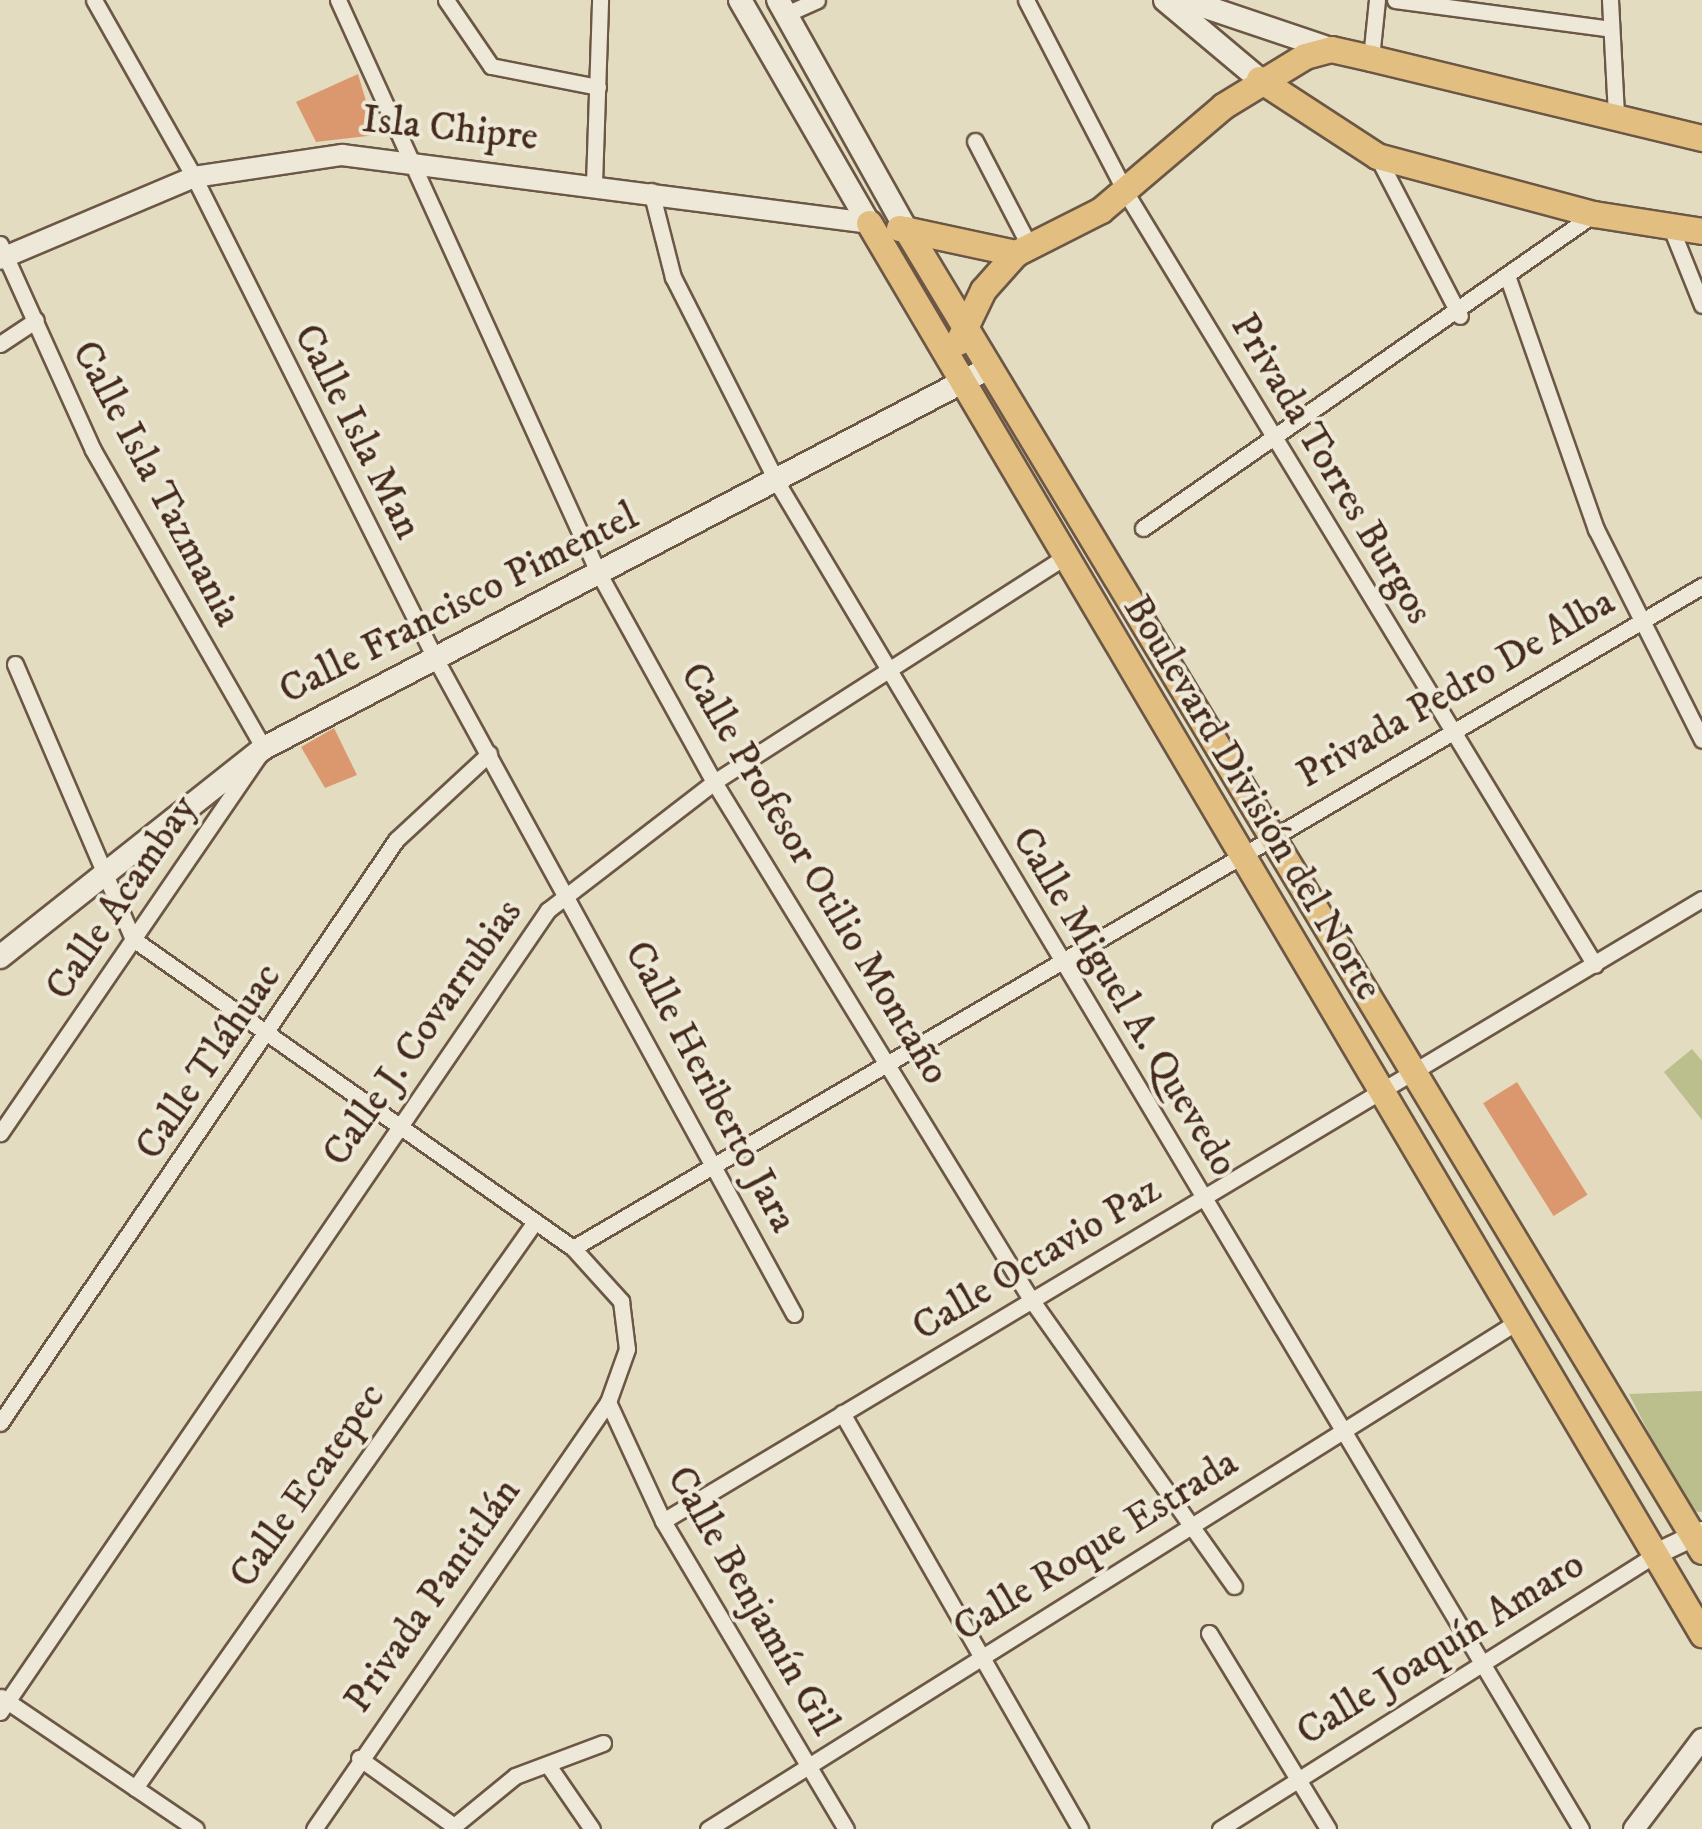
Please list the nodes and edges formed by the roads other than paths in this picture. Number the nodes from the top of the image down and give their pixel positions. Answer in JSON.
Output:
{"nodes":[{"id":1,"x":94,"y":0,"type":"edge"},
{"id":2,"x":338,"y":0,"type":"edge"},
{"id":3,"x":446,"y":0,"type":"edge"},
{"id":4,"x":600,"y":0,"type":"edge"},
{"id":5,"x":740,"y":0,"type":"edge"},
{"id":6,"x":817,"y":0,"type":"edge"},
{"id":7,"x":1026,"y":0,"type":"edge"},
{"id":8,"x":1165,"y":0,"type":"edge"},
{"id":9,"x":1185,"y":0,"type":"edge"},
{"id":10,"x":1377,"y":0,"type":"edge"},
{"id":11,"x":1395,"y":0,"type":"edge"},
{"id":12,"x":1610,"y":0,"type":"edge"},
{"id":13,"x":782,"y":7,"type":"edge"},
{"id":14,"x":1611,"y":28,"type":"junction"},
{"id":15,"x":1330,"y":49,"type":"junction"},
{"id":16,"x":1372,"y":58,"type":"junction"},
{"id":17,"x":1258,"y":80,"type":"junction"},
{"id":18,"x":598,"y":87,"type":"junction"},
{"id":19,"x":1223,"y":106,"type":"junction"},
{"id":20,"x":1292,"y":107,"type":"junction"},
{"id":21,"x":1616,"y":115,"type":"junction"},
{"id":22,"x":1702,"y":138,"type":"edge"},
{"id":23,"x":975,"y":141,"type":"dead end"},
{"id":24,"x":1377,"y":156,"type":"junction"},
{"id":25,"x":406,"y":157,"type":"junction"},
{"id":26,"x":194,"y":177,"type":"junction"},
{"id":27,"x":594,"y":184,"type":"junction"},
{"id":28,"x":651,"y":191,"type":"junction"},
{"id":29,"x":1126,"y":192,"type":"junction"},
{"id":30,"x":1594,"y":214,"type":"junction"},
{"id":31,"x":869,"y":223,"type":"junction"},
{"id":32,"x":1671,"y":228,"type":"junction"},
{"id":33,"x":906,"y":229,"type":"junction"},
{"id":34,"x":1702,"y":230,"type":"edge"},
{"id":35,"x":1023,"y":250,"type":"junction"},
{"id":36,"x":2,"y":253,"type":"edge"},
{"id":37,"x":1509,"y":281,"type":"junction"},
{"id":38,"x":1702,"y":305,"type":"edge"},
{"id":39,"x":1460,"y":316,"type":"junction"},
{"id":40,"x":36,"y":320,"type":"junction"},
{"id":41,"x":966,"y":332,"type":"junction"},
{"id":42,"x":0,"y":344,"type":"edge"},
{"id":43,"x":944,"y":356,"type":"junction"},
{"id":44,"x":987,"y":369,"type":"junction"},
{"id":45,"x":961,"y":383,"type":"junction"},
{"id":46,"x":1276,"y":442,"type":"junction"},
{"id":47,"x":778,"y":484,"type":"junction"},
{"id":48,"x":1143,"y":528,"type":"dead end"},
{"id":49,"x":1064,"y":557,"type":"junction"},
{"id":50,"x":598,"y":572,"type":"junction"},
{"id":51,"x":1702,"y":586,"type":"edge"},
{"id":52,"x":1638,"y":621,"type":"junction"},
{"id":53,"x":434,"y":656,"type":"junction"},
{"id":54,"x":15,"y":664,"type":"dead end"},
{"id":55,"x":884,"y":672,"type":"junction"},
{"id":56,"x":1449,"y":728,"type":"junction"},
{"id":57,"x":1702,"y":740,"type":"edge"},
{"id":58,"x":264,"y":748,"type":"junction"},
{"id":59,"x":489,"y":754,"type":"junction"},
{"id":60,"x":714,"y":782,"type":"junction"},
{"id":61,"x":1266,"y":836,"type":"junction"},
{"id":62,"x":1240,"y":851,"type":"junction"},
{"id":63,"x":102,"y":875,"type":"junction"},
{"id":64,"x":570,"y":890,"type":"junction"},
{"id":65,"x":1702,"y":899,"type":"edge"},
{"id":66,"x":133,"y":939,"type":"junction"},
{"id":67,"x":0,"y":958,"type":"edge"},
{"id":68,"x":1060,"y":960,"type":"junction"},
{"id":69,"x":1594,"y":964,"type":"junction"},
{"id":70,"x":266,"y":1038,"type":"junction"},
{"id":71,"x":892,"y":1064,"type":"junction"},
{"id":72,"x":1411,"y":1073,"type":"junction"},
{"id":73,"x":1383,"y":1090,"type":"junction"},
{"id":74,"x":394,"y":1130,"type":"junction"},
{"id":75,"x":0,"y":1133,"type":"edge"},
{"id":76,"x":714,"y":1172,"type":"junction"},
{"id":77,"x":1205,"y":1196,"type":"junction"},
{"id":78,"x":534,"y":1223,"type":"junction"},
{"id":79,"x":573,"y":1248,"type":"junction"},
{"id":80,"x":1030,"y":1298,"type":"junction"},
{"id":81,"x":794,"y":1314,"type":"dead end"},
{"id":82,"x":1520,"y":1320,"type":"junction"},
{"id":83,"x":608,"y":1402,"type":"junction"},
{"id":84,"x":842,"y":1413,"type":"junction"},
{"id":85,"x":0,"y":1423,"type":"edge"},
{"id":86,"x":1345,"y":1430,"type":"junction"},
{"id":87,"x":663,"y":1521,"type":"junction"},
{"id":88,"x":1184,"y":1528,"type":"junction"},
{"id":89,"x":1699,"y":1539,"type":"edge"},
{"id":90,"x":1656,"y":1554,"type":"junction"},
{"id":91,"x":1234,"y":1586,"type":"dead end"},
{"id":92,"x":1209,"y":1633,"type":"dead end"},
{"id":93,"x":1702,"y":1634,"type":"edge"},
{"id":94,"x":977,"y":1658,"type":"junction"},
{"id":95,"x":1485,"y":1663,"type":"junction"},
{"id":96,"x":3,"y":1703,"type":"edge"},
{"id":97,"x":1702,"y":1739,"type":"edge"},
{"id":98,"x":603,"y":1743,"type":"dead end"},
{"id":99,"x":359,"y":1758,"type":"junction"},
{"id":100,"x":550,"y":1768,"type":"junction"},
{"id":101,"x":810,"y":1768,"type":"junction"},
{"id":102,"x":1300,"y":1780,"type":"junction"},
{"id":103,"x":135,"y":1788,"type":"junction"},
{"id":104,"x":196,"y":1829,"type":"edge"},
{"id":105,"x":314,"y":1829,"type":"edge"},
{"id":106,"x":592,"y":1829,"type":"edge"},
{"id":107,"x":708,"y":1829,"type":"edge"},
{"id":108,"x":846,"y":1829,"type":"edge"},
{"id":109,"x":1080,"y":1829,"type":"edge"},
{"id":110,"x":1220,"y":1829,"type":"edge"},
{"id":111,"x":1328,"y":1829,"type":"edge"},
{"id":112,"x":1580,"y":1829,"type":"edge"},
{"id":113,"x":1634,"y":1829,"type":"edge"}],
"edges":[{"from":1,"to":26,"type":"street","name":"Calle Isla Man"},
{"from":2,"to":25,"type":"street","name":"Calle Profesor Otilio Montaño"},
{"from":3,"to":18,"type":"street"},
{"from":4,"to":18,"type":"street"},
{"from":5,"to":31,"type":"main road","name":"Boulevard División del Norte"},
{"from":6,"to":13,"type":"street"},
{"from":7,"to":29,"type":"street","name":"Privada Torres Burgos"},
{"from":8,"to":17,"type":"main road"},
{"from":9,"to":15,"type":"main road"},
{"from":10,"to":16,"type":"street"},
{"from":11,"to":14,"type":"street"},
{"from":12,"to":14,"type":"street"},
{"from":13,"to":33,"type":"main road","name":"Boulevard División del Norte"},
{"from":14,"to":21,"type":"street"},
{"from":15,"to":16,"type":"main road"},
{"from":15,"to":17,"type":"main road"},
{"from":16,"to":21,"type":"main road"},
{"from":17,"to":19,"type":"main road"},
{"from":17,"to":20,"type":"main road"},
{"from":18,"to":27,"type":"street"},
{"from":19,"to":20,"type":"main road"},
{"from":19,"to":29,"type":"main road"},
{"from":20,"to":24,"type":"main road"},
{"from":21,"to":22,"type":"main road"},
{"from":23,"to":35,"type":"street"},
{"from":24,"to":30,"type":"main road"},
{"from":24,"to":39,"type":"street"},
{"from":25,"to":26,"type":"street","name":"Isla Chipre"},
{"from":25,"to":27,"type":"street","name":"Isla Chipre"},
{"from":25,"to":50,"type":"street","name":"Calle Profesor Otilio Montaño"},
{"from":26,"to":36,"type":"street","name":"Isla Chipre"},
{"from":26,"to":53,"type":"street","name":"Calle Isla Man"},
{"from":27,"to":28,"type":"street","name":"Isla Chipre"},
{"from":28,"to":31,"type":"street","name":"Isla Chipre"},
{"from":28,"to":47,"type":"street","name":"Calle Miguel A. Quevedo"},
{"from":29,"to":35,"type":"main road"},
{"from":29,"to":46,"type":"street","name":"Privada Torres Burgos"},
{"from":30,"to":32,"type":"main road"},
{"from":30,"to":37,"type":"street"},
{"from":31,"to":33,"type":"main road","name":"Isla Chipre"},
{"from":31,"to":43,"type":"main road","name":"Boulevard División del Norte"},
{"from":32,"to":34,"type":"main road"},
{"from":32,"to":38,"type":"street"},
{"from":33,"to":35,"type":"main road"},
{"from":33,"to":41,"type":"main road","name":"Boulevard División del Norte"},
{"from":35,"to":41,"type":"main road"},
{"from":36,"to":40,"type":"street","name":"Calle Isla Tazmania"},
{"from":37,"to":39,"type":"street"},
{"from":37,"to":52,"type":"street"},
{"from":39,"to":46,"type":"street"},
{"from":40,"to":42,"type":"street"},
{"from":40,"to":58,"type":"street","name":"Calle Isla Tazmania"},
{"from":41,"to":43,"type":"main road"},
{"from":41,"to":44,"type":"main road","name":"Boulevard División del Norte"},
{"from":43,"to":45,"type":"main road","name":"Boulevard División del Norte"},
{"from":44,"to":45,"type":"main road","name":"Calle Francisco Pimentel"},
{"from":44,"to":61,"type":"main road","name":"Boulevard División del Norte"},
{"from":45,"to":47,"type":"main road","name":"Calle Francisco Pimentel"},
{"from":45,"to":49,"type":"main road","name":"Boulevard División del Norte"},
{"from":46,"to":48,"type":"street"},
{"from":46,"to":56,"type":"street","name":"Privada Torres Burgos"},
{"from":47,"to":50,"type":"main road","name":"Calle Francisco Pimentel"},
{"from":47,"to":55,"type":"street","name":"Calle Miguel A. Quevedo"},
{"from":49,"to":55,"type":"street","name":"Calle J. Covarrubias"},
{"from":49,"to":62,"type":"main road","name":"Boulevard División del Norte"},
{"from":50,"to":53,"type":"main road","name":"Calle Francisco Pimentel"},
{"from":50,"to":60,"type":"street","name":"Calle Profesor Otilio Montaño"},
{"from":51,"to":52,"type":"street","name":"Privada Pedro De Alba"},
{"from":52,"to":56,"type":"street","name":"Privada Pedro De Alba"},
{"from":52,"to":57,"type":"street"},
{"from":53,"to":58,"type":"main road","name":"Calle Francisco Pimentel"},
{"from":53,"to":59,"type":"street","name":"Calle Isla Man"},
{"from":54,"to":63,"type":"street"},
{"from":55,"to":60,"type":"street","name":"Calle J. Covarrubias"},
{"from":55,"to":68,"type":"street","name":"Calle Miguel A. Quevedo"},
{"from":56,"to":61,"type":"street","name":"Privada Pedro De Alba"},
{"from":56,"to":69,"type":"street","name":"Privada Torres Burgos"},
{"from":58,"to":63,"type":"main road","name":"Calle Francisco Pimentel"},
{"from":58,"to":66,"type":"street","name":"Calle Acambay"},
{"from":59,"to":64,"type":"street","name":"Calle Isla Man"},
{"from":59,"to":70,"type":"street","name":"Calle Tláhuac"},
{"from":60,"to":64,"type":"street","name":"Calle J. Covarrubias"},
{"from":60,"to":71,"type":"street","name":"Calle Profesor Otilio Montaño"},
{"from":61,"to":62,"type":"street","name":"Privada Pedro De Alba"},
{"from":61,"to":72,"type":"main road","name":"Boulevard División del Norte"},
{"from":62,"to":68,"type":"street","name":"Privada Pedro De Alba"},
{"from":62,"to":73,"type":"main road","name":"Boulevard División del Norte"},
{"from":63,"to":66,"type":"street"},
{"from":63,"to":67,"type":"main road","name":"Calle Francisco Pimentel"},
{"from":64,"to":74,"type":"street","name":"Calle J. Covarrubias"},
{"from":64,"to":76,"type":"street","name":"Calle Heriberto Jara"},
{"from":65,"to":69,"type":"street","name":"Calle Octavio Paz"},
{"from":66,"to":70,"type":"street","name":"Privada Pantitlán"},
{"from":66,"to":75,"type":"street","name":"Calle Acambay"},
{"from":68,"to":71,"type":"street","name":"Privada Pedro De Alba"},
{"from":68,"to":77,"type":"street","name":"Calle Miguel A. Quevedo"},
{"from":69,"to":72,"type":"street","name":"Calle Octavio Paz"},
{"from":70,"to":74,"type":"street","name":"Privada Pantitlán"},
{"from":70,"to":85,"type":"street","name":"Calle Tláhuac"},
{"from":71,"to":76,"type":"street","name":"Privada Pedro De Alba"},
{"from":71,"to":80,"type":"street","name":"Calle Profesor Otilio Montaño"},
{"from":72,"to":73,"type":"street","name":"Calle Octavio Paz"},
{"from":72,"to":89,"type":"main road","name":"Boulevard División del Norte"},
{"from":73,"to":77,"type":"street","name":"Calle Octavio Paz"},
{"from":73,"to":82,"type":"main road","name":"Boulevard División del Norte"},
{"from":74,"to":78,"type":"street","name":"Privada Pantitlán"},
{"from":74,"to":96,"type":"street","name":"Calle J. Covarrubias"},
{"from":76,"to":79,"type":"street","name":"Privada Pedro De Alba"},
{"from":76,"to":81,"type":"street","name":"Calle Heriberto Jara"},
{"from":77,"to":80,"type":"street","name":"Calle Octavio Paz"},
{"from":77,"to":86,"type":"street","name":"Calle Miguel A. Quevedo"},
{"from":78,"to":79,"type":"street","name":"Privada Pantitlán"},
{"from":78,"to":103,"type":"street","name":"Calle Ecatepec"},
{"from":79,"to":83,"type":"street","name":"Privada Pantitlán"},
{"from":80,"to":84,"type":"street","name":"Calle Octavio Paz"},
{"from":80,"to":88,"type":"street","name":"Calle Profesor Otilio Montaño"},
{"from":82,"to":86,"type":"street","name":"Calle Roque Estrada"},
{"from":82,"to":90,"type":"main road","name":"Boulevard División del Norte"},
{"from":83,"to":87,"type":"street","name":"Calle Benjamín Gil"},
{"from":83,"to":99,"type":"street","name":"Privada Pantitlán"},
{"from":84,"to":87,"type":"street","name":"Calle Octavio Paz"},
{"from":84,"to":94,"type":"street"},
{"from":86,"to":88,"type":"street","name":"Calle Roque Estrada"},
{"from":86,"to":95,"type":"street","name":"Calle Miguel A. Quevedo"},
{"from":87,"to":101,"type":"street","name":"Calle Benjamín Gil"},
{"from":88,"to":91,"type":"street","name":"Calle Profesor Otilio Montaño"},
{"from":88,"to":94,"type":"street","name":"Calle Roque Estrada"},
{"from":89,"to":90,"type":"street","name":"Calle Joaquín Amaro"},
{"from":90,"to":93,"type":"main road","name":"Boulevard División del Norte"},
{"from":90,"to":95,"type":"street","name":"Calle Joaquín Amaro"},
{"from":92,"to":102,"type":"street"},
{"from":94,"to":101,"type":"street","name":"Calle Roque Estrada"},
{"from":94,"to":109,"type":"street"},
{"from":95,"to":102,"type":"street","name":"Calle Joaquín Amaro"},
{"from":95,"to":112,"type":"street","name":"Calle Miguel A. Quevedo"},
{"from":96,"to":103,"type":"street"},
{"from":97,"to":113,"type":"street"},
{"from":98,"to":100,"type":"street"},
{"from":99,"to":100,"type":"street"},
{"from":99,"to":105,"type":"street","name":"Privada Pantitlán"},
{"from":100,"to":106,"type":"street"},
{"from":101,"to":107,"type":"street","name":"Calle Roque Estrada"},
{"from":101,"to":108,"type":"street","name":"Calle Benjamín Gil"},
{"from":102,"to":110,"type":"street","name":"Calle Joaquín Amaro"},
{"from":102,"to":111,"type":"street"},
{"from":103,"to":104,"type":"street"}]}
